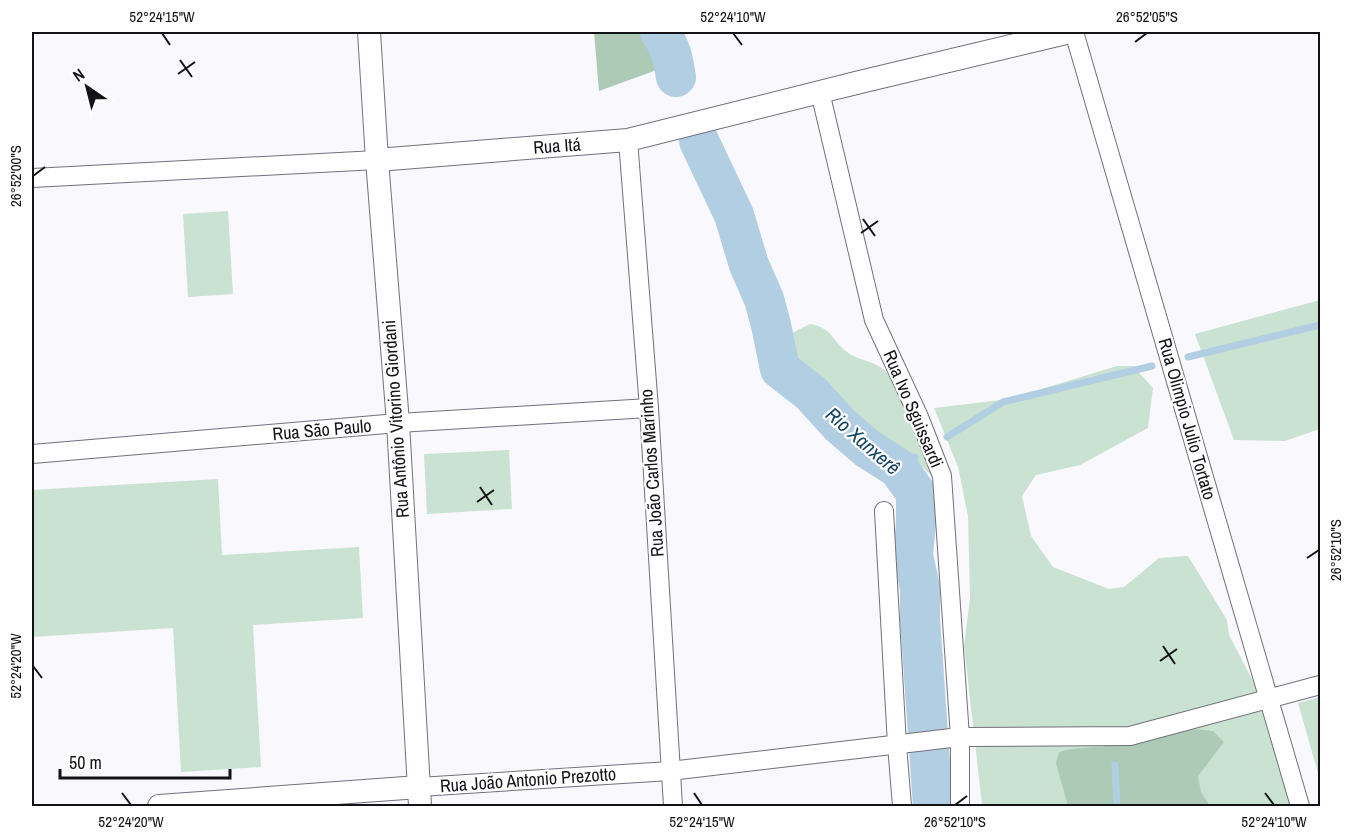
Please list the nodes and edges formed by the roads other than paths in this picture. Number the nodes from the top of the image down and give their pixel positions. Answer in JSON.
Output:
{"nodes":[{"id":1,"x":369,"y":32,"type":"edge"},
{"id":2,"x":1072,"y":32,"type":"edge"},
{"id":3,"x":820,"y":92,"type":"junction"},
{"id":4,"x":628,"y":140,"type":"junction"},
{"id":5,"x":377,"y":160,"type":"junction"},
{"id":6,"x":32,"y":178,"type":"edge"},
{"id":7,"x":649,"y":408,"type":"junction"},
{"id":8,"x":398,"y":423,"type":"junction"},
{"id":9,"x":32,"y":454,"type":"edge"},
{"id":10,"x":884,"y":511,"type":"dead end"},
{"id":11,"x":1320,"y":685,"type":"edge"},
{"id":12,"x":1269,"y":700,"type":"junction"},
{"id":13,"x":960,"y":737,"type":"junction"},
{"id":14,"x":905,"y":744,"type":"junction"},
{"id":15,"x":670,"y":771,"type":"junction"},
{"id":16,"x":419,"y":797,"type":"edge"},
{"id":17,"x":159,"y":807,"type":"edge"},
{"id":18,"x":673,"y":807,"type":"edge"},
{"id":19,"x":902,"y":807,"type":"edge"},
{"id":20,"x":960,"y":807,"type":"edge"},
{"id":21,"x":1300,"y":807,"type":"edge"}],
"edges":[{"from":1,"to":5,"type":"street","name":"Rua Antônio Vitorino Giordani"},
{"from":2,"to":3,"type":"street","name":"Rua Itá"},
{"from":2,"to":12,"type":"street","name":"Rua Olimpio Julio Tortato"},
{"from":3,"to":4,"type":"street","name":"Rua Itá"},
{"from":3,"to":13,"type":"street","name":"Rua Ivo Sguissardi"},
{"from":4,"to":5,"type":"street","name":"Rua Itá"},
{"from":4,"to":7,"type":"street","name":"Rua João Carlos Marinho"},
{"from":5,"to":6,"type":"street","name":"Rua Itá"},
{"from":5,"to":8,"type":"street","name":"Rua Antônio Vitorino Giordani"},
{"from":7,"to":8,"type":"street","name":"Rua São Paulo"},
{"from":7,"to":15,"type":"street","name":"Rua João Carlos Marinho"},
{"from":8,"to":9,"type":"street","name":"Rua São Paulo"},
{"from":8,"to":16,"type":"street","name":"Rua Antônio Vitorino Giordani"},
{"from":10,"to":14,"type":"street"},
{"from":11,"to":12,"type":"street","name":"Rua João Antonio Prezotto"},
{"from":12,"to":13,"type":"street","name":"Rua João Antonio Prezotto"},
{"from":12,"to":21,"type":"street","name":"Rua Olimpio Julio Tortato"},
{"from":13,"to":14,"type":"street","name":"Rua João Antonio Prezotto"},
{"from":13,"to":20,"type":"street","name":"Rua Ivo Sguissardi"},
{"from":14,"to":15,"type":"street","name":"Rua João Antonio Prezotto"},
{"from":14,"to":19,"type":"street"},
{"from":15,"to":16,"type":"street","name":"Rua João Antonio Prezotto"},
{"from":15,"to":18,"type":"street","name":"Rua João Carlos Marinho"},
{"from":16,"to":17,"type":"street","name":"Rua João Antonio Prezotto"}]}
